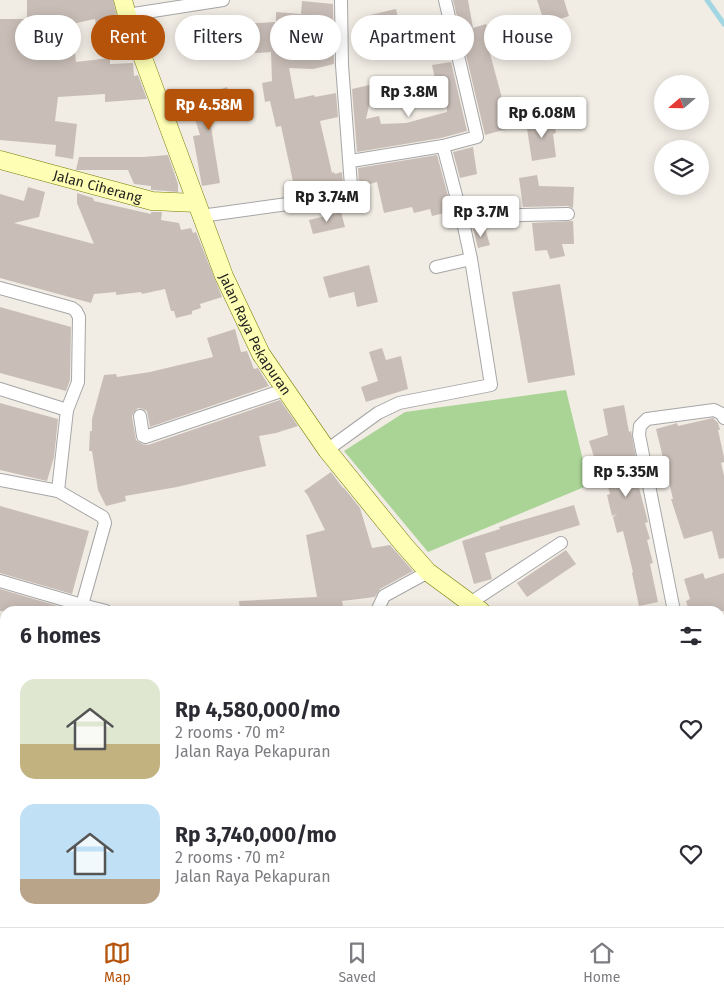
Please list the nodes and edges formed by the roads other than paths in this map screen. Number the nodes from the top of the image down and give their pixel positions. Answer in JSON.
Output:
{"nodes":[{"id":1,"x":223,"y":0,"type":"edge"},
{"id":2,"x":341,"y":0,"type":"edge"},
{"id":3,"x":446,"y":0,"type":"edge"},
{"id":4,"x":125,"y":8,"type":"edge"},
{"id":5,"x":443,"y":146,"type":"junction"},
{"id":6,"x":0,"y":160,"type":"edge"},
{"id":7,"x":350,"y":161,"type":"junction"},
{"id":8,"x":198,"y":209,"type":"junction"},
{"id":9,"x":568,"y":214,"type":"dead end"},
{"id":10,"x":463,"y":222,"type":"junction"},
{"id":11,"x":471,"y":260,"type":"junction"},
{"id":12,"x":436,"y":267,"type":"dead end"},
{"id":13,"x":0,"y":288,"type":"edge"},
{"id":14,"x":0,"y":389,"type":"edge"},
{"id":15,"x":284,"y":390,"type":"junction"},
{"id":16,"x":67,"y":410,"type":"junction"},
{"id":17,"x":140,"y":416,"type":"dead end"},
{"id":18,"x":724,"y":418,"type":"edge"},
{"id":19,"x":327,"y":450,"type":"junction"},
{"id":20,"x":0,"y":480,"type":"edge"},
{"id":21,"x":58,"y":491,"type":"junction"},
{"id":22,"x":560,"y":543,"type":"dead end"},
{"id":23,"x":428,"y":572,"type":"junction"},
{"id":24,"x":0,"y":581,"type":"edge"},
{"id":25,"x":82,"y":605,"type":"junction"},
{"id":26,"x":85,"y":606,"type":"edge"},
{"id":27,"x":380,"y":606,"type":"edge"},
{"id":28,"x":475,"y":606,"type":"edge"},
{"id":29,"x":477,"y":606,"type":"edge"},
{"id":30,"x":673,"y":606,"type":"edge"}],
"edges":[{"from":1,"to":4,"type":"street"},
{"from":2,"to":7,"type":"street"},
{"from":3,"to":5,"type":"street"},
{"from":4,"to":8,"type":"main road","name":"Jalan Raya Pekapuran"},
{"from":5,"to":7,"type":"street"},
{"from":5,"to":10,"type":"street"},
{"from":6,"to":8,"type":"main road","name":"Jalan Ciherang"},
{"from":7,"to":8,"type":"street"},
{"from":8,"to":15,"type":"main road","name":"Jalan Raya Pekapuran"},
{"from":9,"to":10,"type":"street"},
{"from":10,"to":11,"type":"street"},
{"from":11,"to":12,"type":"street"},
{"from":11,"to":19,"type":"street"},
{"from":13,"to":16,"type":"street"},
{"from":14,"to":16,"type":"street"},
{"from":15,"to":17,"type":"street"},
{"from":15,"to":19,"type":"main road","name":"Jalan Raya Pekapuran"},
{"from":16,"to":21,"type":"street"},
{"from":18,"to":30,"type":"street"},
{"from":19,"to":23,"type":"main road","name":"Jalan Raya Pekapuran"},
{"from":20,"to":21,"type":"street"},
{"from":21,"to":25,"type":"street"},
{"from":22,"to":29,"type":"street"},
{"from":23,"to":27,"type":"street"},
{"from":23,"to":28,"type":"main road","name":"Jalan Raya Pekapuran"},
{"from":24,"to":25,"type":"street"},
{"from":25,"to":26,"type":"street"}]}
